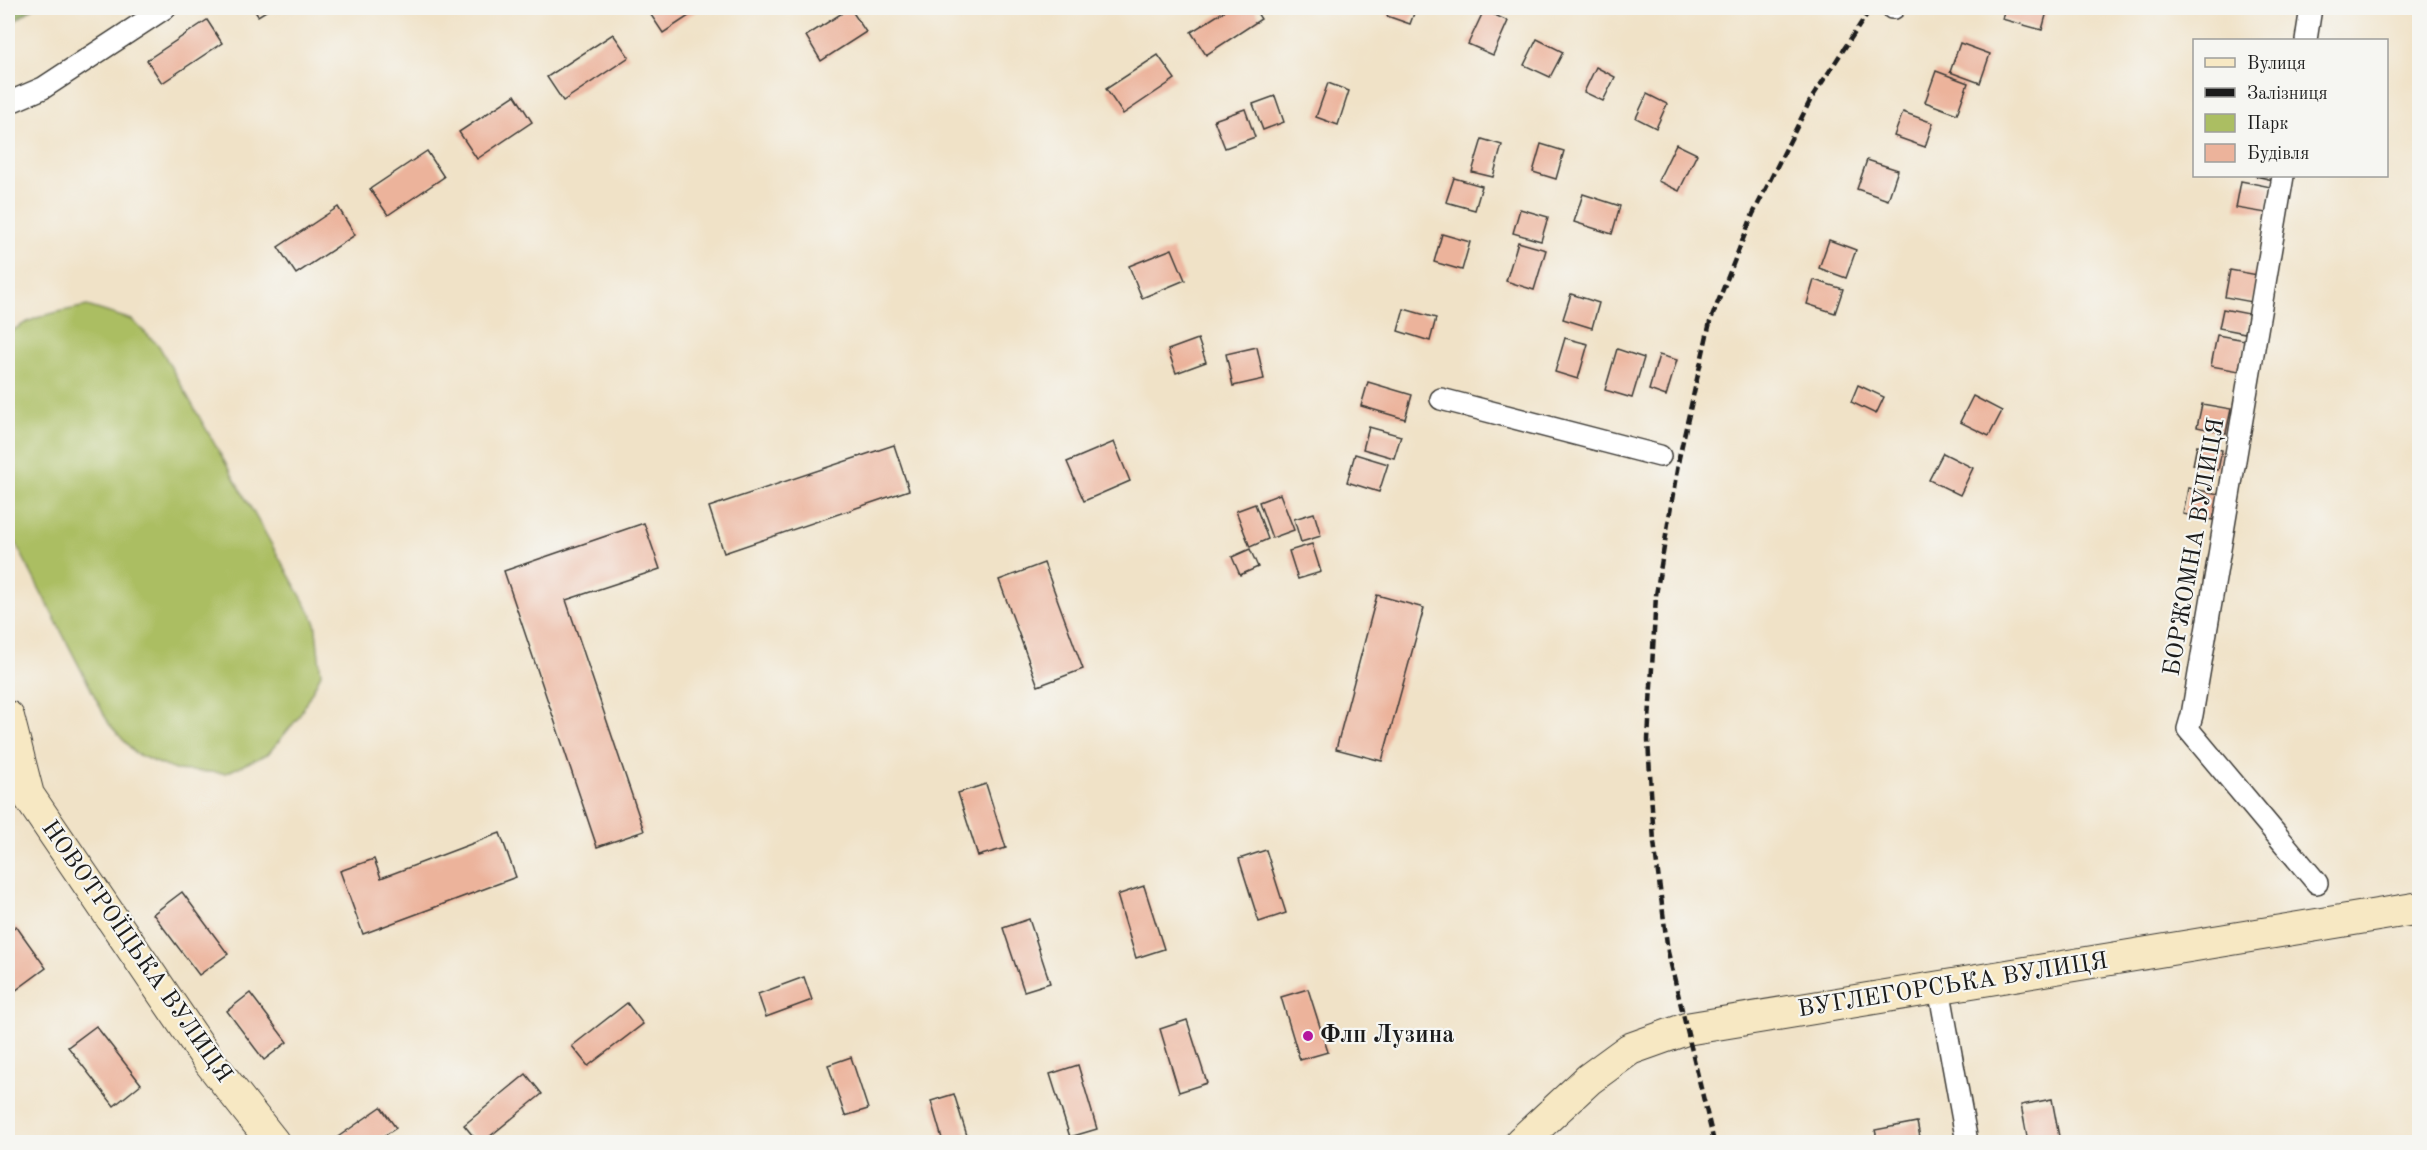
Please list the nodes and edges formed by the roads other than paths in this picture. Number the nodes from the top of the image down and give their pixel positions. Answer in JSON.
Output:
{"nodes":[{"id":1,"x":165,"y":8,"type":"edge"},
{"id":2,"x":2311,"y":8,"type":"edge"},
{"id":3,"x":2306,"y":39,"type":"edge"},
{"id":4,"x":8,"y":103,"type":"edge"},
{"id":5,"x":2283,"y":177,"type":"edge"},
{"id":6,"x":1441,"y":399,"type":"dead end"},
{"id":7,"x":1660,"y":456,"type":"dead end"},
{"id":8,"x":8,"y":717,"type":"edge"},
{"id":9,"x":2317,"y":883,"type":"dead end"},
{"id":10,"x":2420,"y":908,"type":"edge"},
{"id":11,"x":1940,"y":988,"type":"junction"},
{"id":12,"x":273,"y":1143,"type":"edge"},
{"id":13,"x":1521,"y":1143,"type":"edge"},
{"id":14,"x":1967,"y":1143,"type":"edge"}],
"edges":[{"from":1,"to":4,"type":"street"},
{"from":2,"to":3,"type":"street"},
{"from":5,"to":9,"type":"street","name":"БОРЖОМНА ВУЛИЦЯ"},
{"from":6,"to":7,"type":"street"},
{"from":8,"to":12,"type":"main road","name":"НОВОТРОЇЦЬКА ВУЛИЦЯ"},
{"from":10,"to":11,"type":"main road","name":"ВУГЛЕГОРСЬКА ВУЛИЦЯ"},
{"from":11,"to":13,"type":"main road","name":"ВУГЛЕГОРСЬКА ВУЛИЦЯ"},
{"from":11,"to":14,"type":"street"}]}
